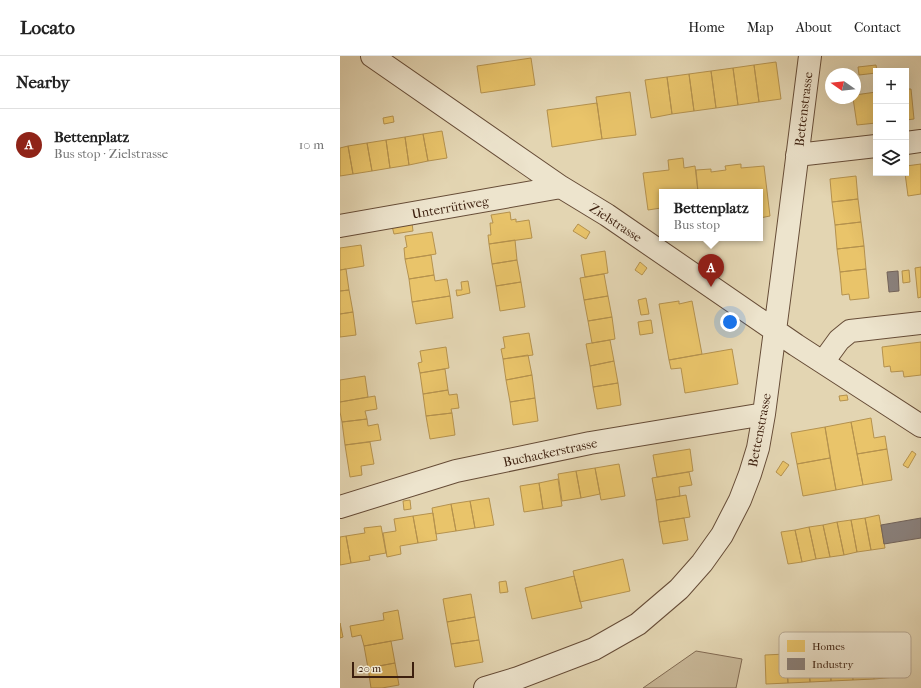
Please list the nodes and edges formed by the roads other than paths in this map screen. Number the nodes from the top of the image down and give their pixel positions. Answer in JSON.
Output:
{"nodes":[{"id":1,"x":372,"y":56,"type":"edge"},
{"id":2,"x":810,"y":56,"type":"edge"},
{"id":3,"x":921,"y":141,"type":"edge"},
{"id":4,"x":909,"y":143,"type":"edge"},
{"id":5,"x":873,"y":146,"type":"edge"},
{"id":6,"x":797,"y":156,"type":"junction"},
{"id":7,"x":561,"y":187,"type":"junction"},
{"id":8,"x":340,"y":226,"type":"edge"},
{"id":9,"x":921,"y":323,"type":"edge"},
{"id":10,"x":775,"y":330,"type":"junction"},
{"id":11,"x":823,"y":362,"type":"junction"},
{"id":12,"x":764,"y":414,"type":"junction"},
{"id":13,"x":921,"y":426,"type":"edge"},
{"id":14,"x":340,"y":507,"type":"edge"},
{"id":15,"x":485,"y":688,"type":"edge"}],
"edges":[{"from":1,"to":7,"type":"street","name":"Zielstrasse"},
{"from":2,"to":6,"type":"street","name":"Bettenstrasse"},
{"from":3,"to":4,"type":"street"},
{"from":5,"to":6,"type":"street"},
{"from":6,"to":10,"type":"street","name":"Bettenstrasse"},
{"from":7,"to":8,"type":"street","name":"Unterrütiweg"},
{"from":7,"to":10,"type":"street","name":"Zielstrasse"},
{"from":9,"to":11,"type":"street"},
{"from":10,"to":11,"type":"street","name":"Zielstrasse"},
{"from":10,"to":12,"type":"street","name":"Bettenstrasse"},
{"from":11,"to":13,"type":"street","name":"Zielstrasse"},
{"from":12,"to":14,"type":"street","name":"Buchackerstrasse"},
{"from":12,"to":15,"type":"street","name":"Bettenstrasse"}]}
